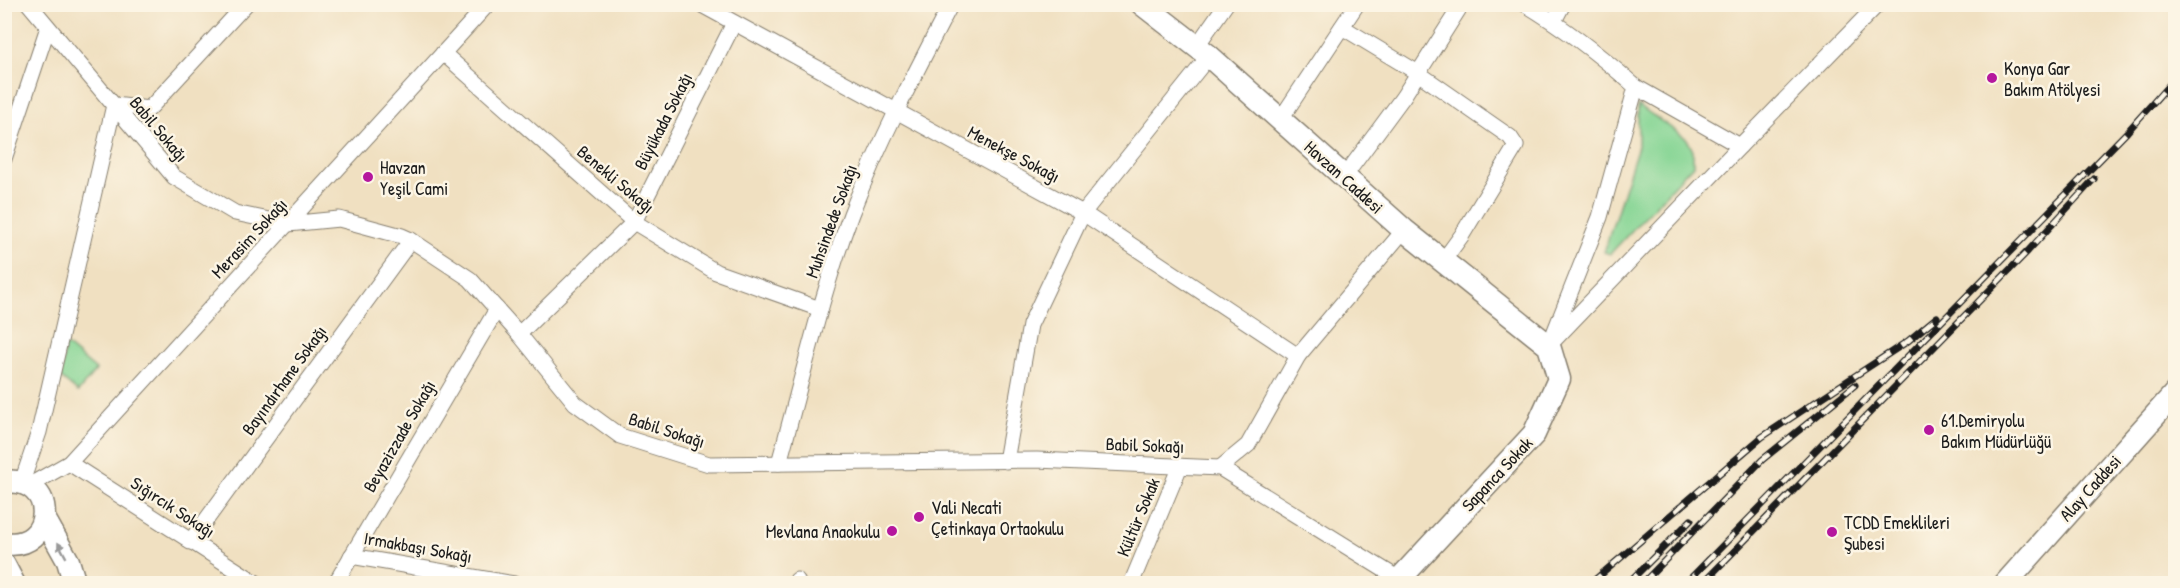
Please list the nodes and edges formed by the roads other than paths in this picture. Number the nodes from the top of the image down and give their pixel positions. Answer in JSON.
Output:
{"nodes":[{"id":1,"x":246,"y":4,"type":"edge"},
{"id":2,"x":474,"y":4,"type":"edge"},
{"id":3,"x":488,"y":4,"type":"edge"},
{"id":4,"x":700,"y":4,"type":"edge"},
{"id":5,"x":951,"y":4,"type":"edge"},
{"id":6,"x":1142,"y":4,"type":"edge"},
{"id":7,"x":1226,"y":4,"type":"edge"},
{"id":8,"x":1357,"y":4,"type":"edge"},
{"id":9,"x":1462,"y":4,"type":"edge"},
{"id":10,"x":1525,"y":4,"type":"edge"},
{"id":11,"x":1563,"y":4,"type":"edge"},
{"id":12,"x":1878,"y":4,"type":"edge"},
{"id":13,"x":31,"y":6,"type":"edge"},
{"id":14,"x":1554,"y":21,"type":"junction"},
{"id":15,"x":734,"y":23,"type":"junction"},
{"id":16,"x":469,"y":25,"type":"junction"},
{"id":17,"x":48,"y":27,"type":"junction"},
{"id":18,"x":1342,"y":27,"type":"junction"},
{"id":19,"x":1202,"y":52,"type":"junction"},
{"id":20,"x":443,"y":54,"type":"junction"},
{"id":21,"x":1418,"y":73,"type":"junction"},
{"id":22,"x":1636,"y":87,"type":"junction"},
{"id":23,"x":114,"y":105,"type":"junction"},
{"id":24,"x":895,"y":112,"type":"junction"},
{"id":25,"x":1280,"y":120,"type":"junction"},
{"id":26,"x":1740,"y":146,"type":"junction"},
{"id":27,"x":4,"y":159,"type":"edge"},
{"id":28,"x":1344,"y":177,"type":"junction"},
{"id":29,"x":1083,"y":213,"type":"junction"},
{"id":30,"x":634,"y":222,"type":"junction"},
{"id":31,"x":288,"y":224,"type":"junction"},
{"id":32,"x":1404,"y":230,"type":"junction"},
{"id":33,"x":411,"y":240,"type":"junction"},
{"id":34,"x":1443,"y":261,"type":"junction"},
{"id":35,"x":496,"y":309,"type":"junction"},
{"id":36,"x":820,"y":309,"type":"junction"},
{"id":37,"x":519,"y":334,"type":"junction"},
{"id":38,"x":1549,"y":346,"type":"junction"},
{"id":39,"x":1298,"y":356,"type":"junction"},
{"id":40,"x":2175,"y":392,"type":"edge"},
{"id":41,"x":1006,"y":461,"type":"junction"},
{"id":42,"x":69,"y":463,"type":"junction"},
{"id":43,"x":779,"y":463,"type":"junction"},
{"id":44,"x":1180,"y":466,"type":"junction"},
{"id":45,"x":1220,"y":468,"type":"junction"},
{"id":46,"x":15,"y":481,"type":"edge"},
{"id":47,"x":44,"y":518,"type":"junction"},
{"id":48,"x":190,"y":542,"type":"junction"},
{"id":49,"x":4,"y":543,"type":"edge"},
{"id":50,"x":351,"y":556,"type":"junction"},
{"id":51,"x":4,"y":565,"type":"edge"},
{"id":52,"x":1397,"y":581,"type":"edge"},
{"id":53,"x":14,"y":584,"type":"edge"},
{"id":54,"x":75,"y":584,"type":"edge"},
{"id":55,"x":258,"y":584,"type":"edge"},
{"id":56,"x":335,"y":584,"type":"edge"},
{"id":57,"x":514,"y":584,"type":"edge"},
{"id":58,"x":1131,"y":584,"type":"edge"},
{"id":59,"x":2005,"y":584,"type":"edge"}],
"edges":[{"from":1,"to":23,"type":"street"},
{"from":2,"to":16,"type":"street"},
{"from":3,"to":16,"type":"street","name":"Merasim Sokağı"},
{"from":4,"to":15,"type":"street","name":"Menekşe Sokağı"},
{"from":5,"to":24,"type":"street","name":"Muhsindede Sokağı"},
{"from":6,"to":19,"type":"street","name":"Havzan Caddesi"},
{"from":7,"to":19,"type":"street"},
{"from":8,"to":18,"type":"street"},
{"from":9,"to":21,"type":"street"},
{"from":10,"to":14,"type":"street"},
{"from":11,"to":14,"type":"street"},
{"from":12,"to":26,"type":"street"},
{"from":13,"to":17,"type":"street","name":"Babil Sokağı"},
{"from":14,"to":22,"type":"street"},
{"from":15,"to":24,"type":"street","name":"Menekşe Sokağı"},
{"from":15,"to":30,"type":"street","name":"Büyükada Sokağı"},
{"from":16,"to":20,"type":"street","name":"Merasim Sokağı"},
{"from":17,"to":23,"type":"street","name":"Babil Sokağı"},
{"from":17,"to":27,"type":"street"},
{"from":18,"to":21,"type":"street"},
{"from":18,"to":25,"type":"street"},
{"from":19,"to":25,"type":"street","name":"Havzan Caddesi"},
{"from":19,"to":29,"type":"street"},
{"from":20,"to":30,"type":"street","name":"Benekli Sokağı"},
{"from":20,"to":31,"type":"street","name":"Merasim Sokağı"},
{"from":21,"to":28,"type":"street"},
{"from":21,"to":34,"type":"street"},
{"from":22,"to":26,"type":"street"},
{"from":22,"to":38,"type":"street"},
{"from":23,"to":31,"type":"street","name":"Babil Sokağı"},
{"from":23,"to":46,"type":"street"},
{"from":24,"to":29,"type":"street","name":"Menekşe Sokağı"},
{"from":24,"to":36,"type":"street","name":"Muhsindede Sokağı"},
{"from":25,"to":28,"type":"street","name":"Havzan Caddesi"},
{"from":26,"to":38,"type":"street"},
{"from":28,"to":32,"type":"street","name":"Havzan Caddesi"},
{"from":29,"to":39,"type":"street","name":"Menekşe Sokağı"},
{"from":29,"to":41,"type":"street"},
{"from":30,"to":36,"type":"street","name":"Benekli Sokağı"},
{"from":30,"to":37,"type":"street","name":"Büyükada Sokağı"},
{"from":31,"to":33,"type":"street","name":"Babil Sokağı"},
{"from":31,"to":42,"type":"street","name":"Merasim Sokağı"},
{"from":32,"to":34,"type":"street","name":"Havzan Caddesi"},
{"from":32,"to":39,"type":"street"},
{"from":33,"to":35,"type":"street","name":"Babil Sokağı"},
{"from":33,"to":48,"type":"street","name":"Bayındırhane Sokağı"},
{"from":34,"to":38,"type":"street","name":"Havzan Caddesi"},
{"from":35,"to":37,"type":"street","name":"Babil Sokağı"},
{"from":35,"to":50,"type":"street","name":"Beyazizzade Sokağı"},
{"from":36,"to":43,"type":"street","name":"Muhsindede Sokağı"},
{"from":37,"to":43,"type":"street","name":"Babil Sokağı"},
{"from":38,"to":52,"type":"street","name":"Sapanca Sokak"},
{"from":39,"to":45,"type":"street"},
{"from":40,"to":59,"type":"street","name":"Alay Caddesi"},
{"from":41,"to":43,"type":"street","name":"Babil Sokağı"},
{"from":41,"to":44,"type":"street","name":"Babil Sokağı"},
{"from":42,"to":46,"type":"street","name":"Merasim Sokağı"},
{"from":42,"to":48,"type":"street","name":"Sığırcık Sokağı"},
{"from":44,"to":45,"type":"street","name":"Babil Sokağı"},
{"from":44,"to":58,"type":"street","name":"Kültür Sokak"},
{"from":45,"to":52,"type":"street","name":"Babil Sokağı"},
{"from":46,"to":47,"type":"street"},
{"from":47,"to":49,"type":"street"},
{"from":54,"to":47,"type":"street","one_way":true},
{"from":48,"to":55,"type":"street","name":"Sığırcık Sokağı"},
{"from":50,"to":56,"type":"street","name":"Beyazizzade Sokağı"},
{"from":50,"to":57,"type":"street","name":"Irmakbaşı Sokağı"},
{"from":51,"to":53,"type":"street"}]}
